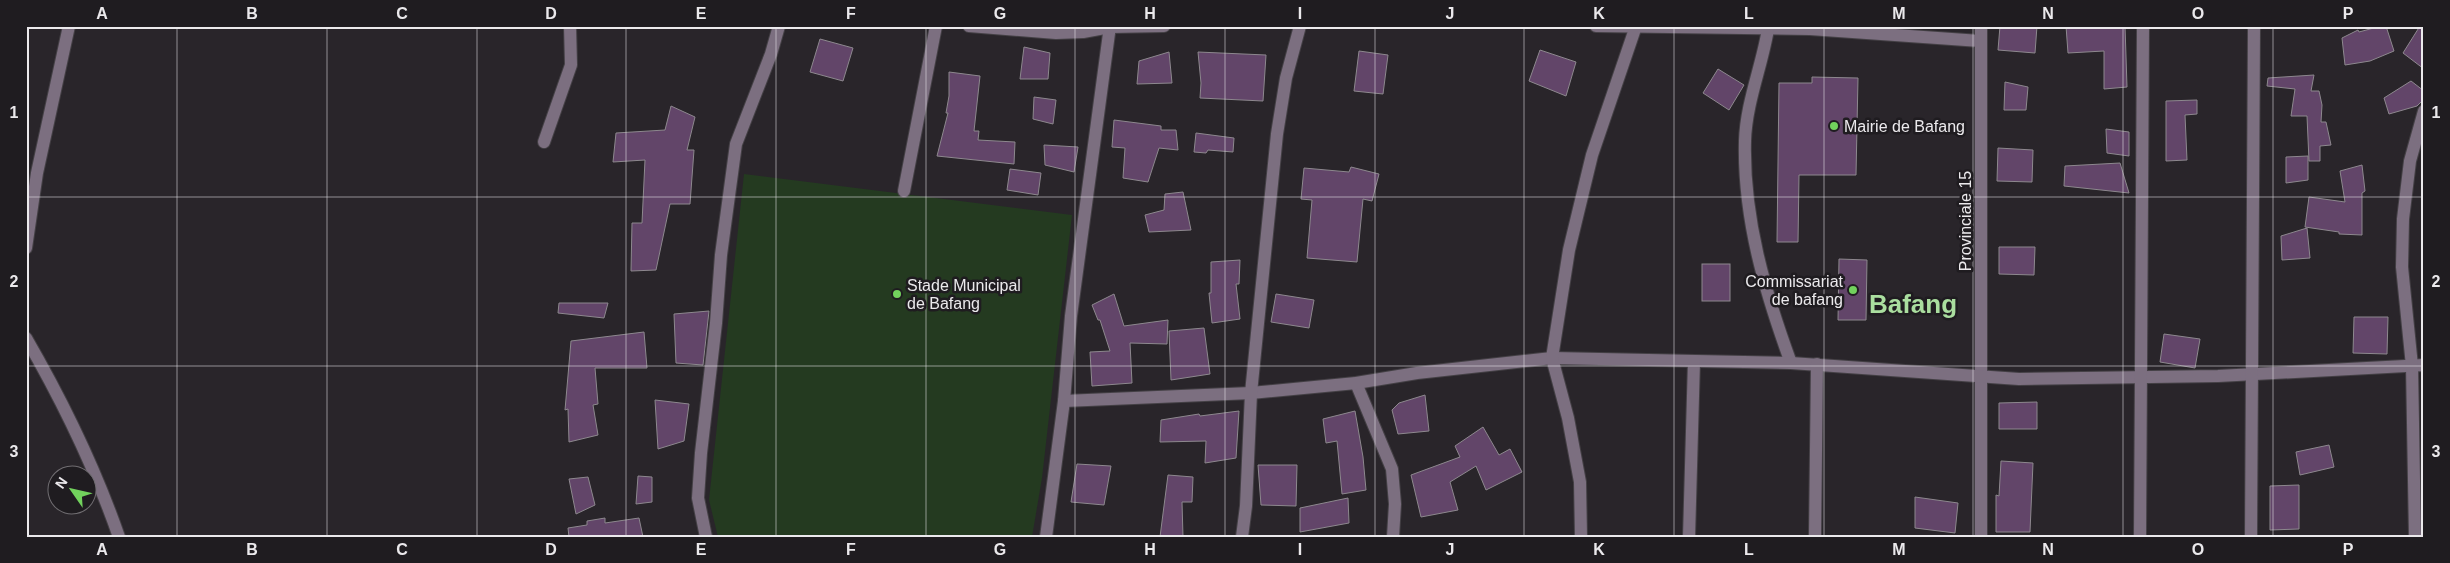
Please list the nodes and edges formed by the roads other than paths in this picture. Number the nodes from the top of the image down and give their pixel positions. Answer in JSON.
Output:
{"nodes":[{"id":1,"x":69,"y":26,"type":"edge"},
{"id":2,"x":570,"y":26,"type":"edge"},
{"id":3,"x":779,"y":26,"type":"edge"},
{"id":4,"x":936,"y":26,"type":"edge"},
{"id":5,"x":969,"y":26,"type":"edge"},
{"id":6,"x":1164,"y":26,"type":"edge"},
{"id":7,"x":1300,"y":26,"type":"edge"},
{"id":8,"x":1596,"y":26,"type":"edge"},
{"id":9,"x":1981,"y":26,"type":"edge"},
{"id":10,"x":2143,"y":26,"type":"edge"},
{"id":11,"x":2254,"y":26,"type":"edge"},
{"id":12,"x":1110,"y":27,"type":"edge"},
{"id":13,"x":1636,"y":27,"type":"edge"},
{"id":14,"x":1810,"y":28,"type":"edge"},
{"id":15,"x":1768,"y":29,"type":"junction"},
{"id":16,"x":1980,"y":41,"type":"junction"},
{"id":17,"x":2424,"y":111,"type":"edge"},
{"id":18,"x":544,"y":142,"type":"dead end"},
{"id":19,"x":904,"y":190,"type":"dead end"},
{"id":20,"x":26,"y":248,"type":"edge"},
{"id":21,"x":26,"y":338,"type":"edge"},
{"id":22,"x":1552,"y":358,"type":"junction"},
{"id":23,"x":1694,"y":361,"type":"junction"},
{"id":24,"x":1791,"y":363,"type":"junction"},
{"id":25,"x":1817,"y":364,"type":"junction"},
{"id":26,"x":2418,"y":365,"type":"edge"},
{"id":27,"x":2253,"y":374,"type":"junction"},
{"id":28,"x":1979,"y":375,"type":"junction"},
{"id":29,"x":2141,"y":377,"type":"junction"},
{"id":30,"x":1356,"y":383,"type":"junction"},
{"id":31,"x":1251,"y":393,"type":"junction"},
{"id":32,"x":1064,"y":400,"type":"junction"},
{"id":33,"x":119,"y":537,"type":"edge"},
{"id":34,"x":706,"y":537,"type":"edge"},
{"id":35,"x":1046,"y":537,"type":"edge"},
{"id":36,"x":1242,"y":537,"type":"edge"},
{"id":37,"x":1393,"y":537,"type":"edge"},
{"id":38,"x":1581,"y":537,"type":"edge"},
{"id":39,"x":1689,"y":537,"type":"edge"},
{"id":40,"x":1814,"y":537,"type":"edge"},
{"id":41,"x":1981,"y":537,"type":"edge"},
{"id":42,"x":2140,"y":537,"type":"edge"},
{"id":43,"x":2251,"y":537,"type":"edge"},
{"id":44,"x":2415,"y":537,"type":"edge"}],
"edges":[{"from":1,"to":20,"type":"street"},
{"from":2,"to":18,"type":"street"},
{"from":3,"to":34,"type":"street"},
{"from":4,"to":19,"type":"street"},
{"from":5,"to":12,"type":"street"},
{"from":6,"to":12,"type":"street"},
{"from":7,"to":31,"type":"street"},
{"from":8,"to":13,"type":"street"},
{"from":9,"to":16,"type":"street","name":"Provinciale 15"},
{"from":10,"to":29,"type":"street"},
{"from":11,"to":27,"type":"street"},
{"from":12,"to":32,"type":"street"},
{"from":13,"to":15,"type":"street"},
{"from":13,"to":22,"type":"street"},
{"from":14,"to":15,"type":"street"},
{"from":14,"to":16,"type":"street"},
{"from":15,"to":24,"type":"street"},
{"from":16,"to":28,"type":"street","name":"Provinciale 15"},
{"from":17,"to":26,"type":"street"},
{"from":21,"to":33,"type":"street"},
{"from":22,"to":23,"type":"street"},
{"from":22,"to":30,"type":"street"},
{"from":22,"to":38,"type":"street"},
{"from":23,"to":24,"type":"street"},
{"from":23,"to":39,"type":"street"},
{"from":24,"to":25,"type":"street"},
{"from":25,"to":28,"type":"street"},
{"from":25,"to":40,"type":"street"},
{"from":26,"to":27,"type":"street"},
{"from":26,"to":44,"type":"street"},
{"from":27,"to":29,"type":"street"},
{"from":27,"to":43,"type":"street"},
{"from":28,"to":29,"type":"street"},
{"from":28,"to":41,"type":"street","name":"Provinciale 15"},
{"from":29,"to":42,"type":"street"},
{"from":30,"to":31,"type":"street"},
{"from":30,"to":37,"type":"street"},
{"from":31,"to":32,"type":"street"},
{"from":31,"to":36,"type":"street"},
{"from":32,"to":35,"type":"street"}]}
